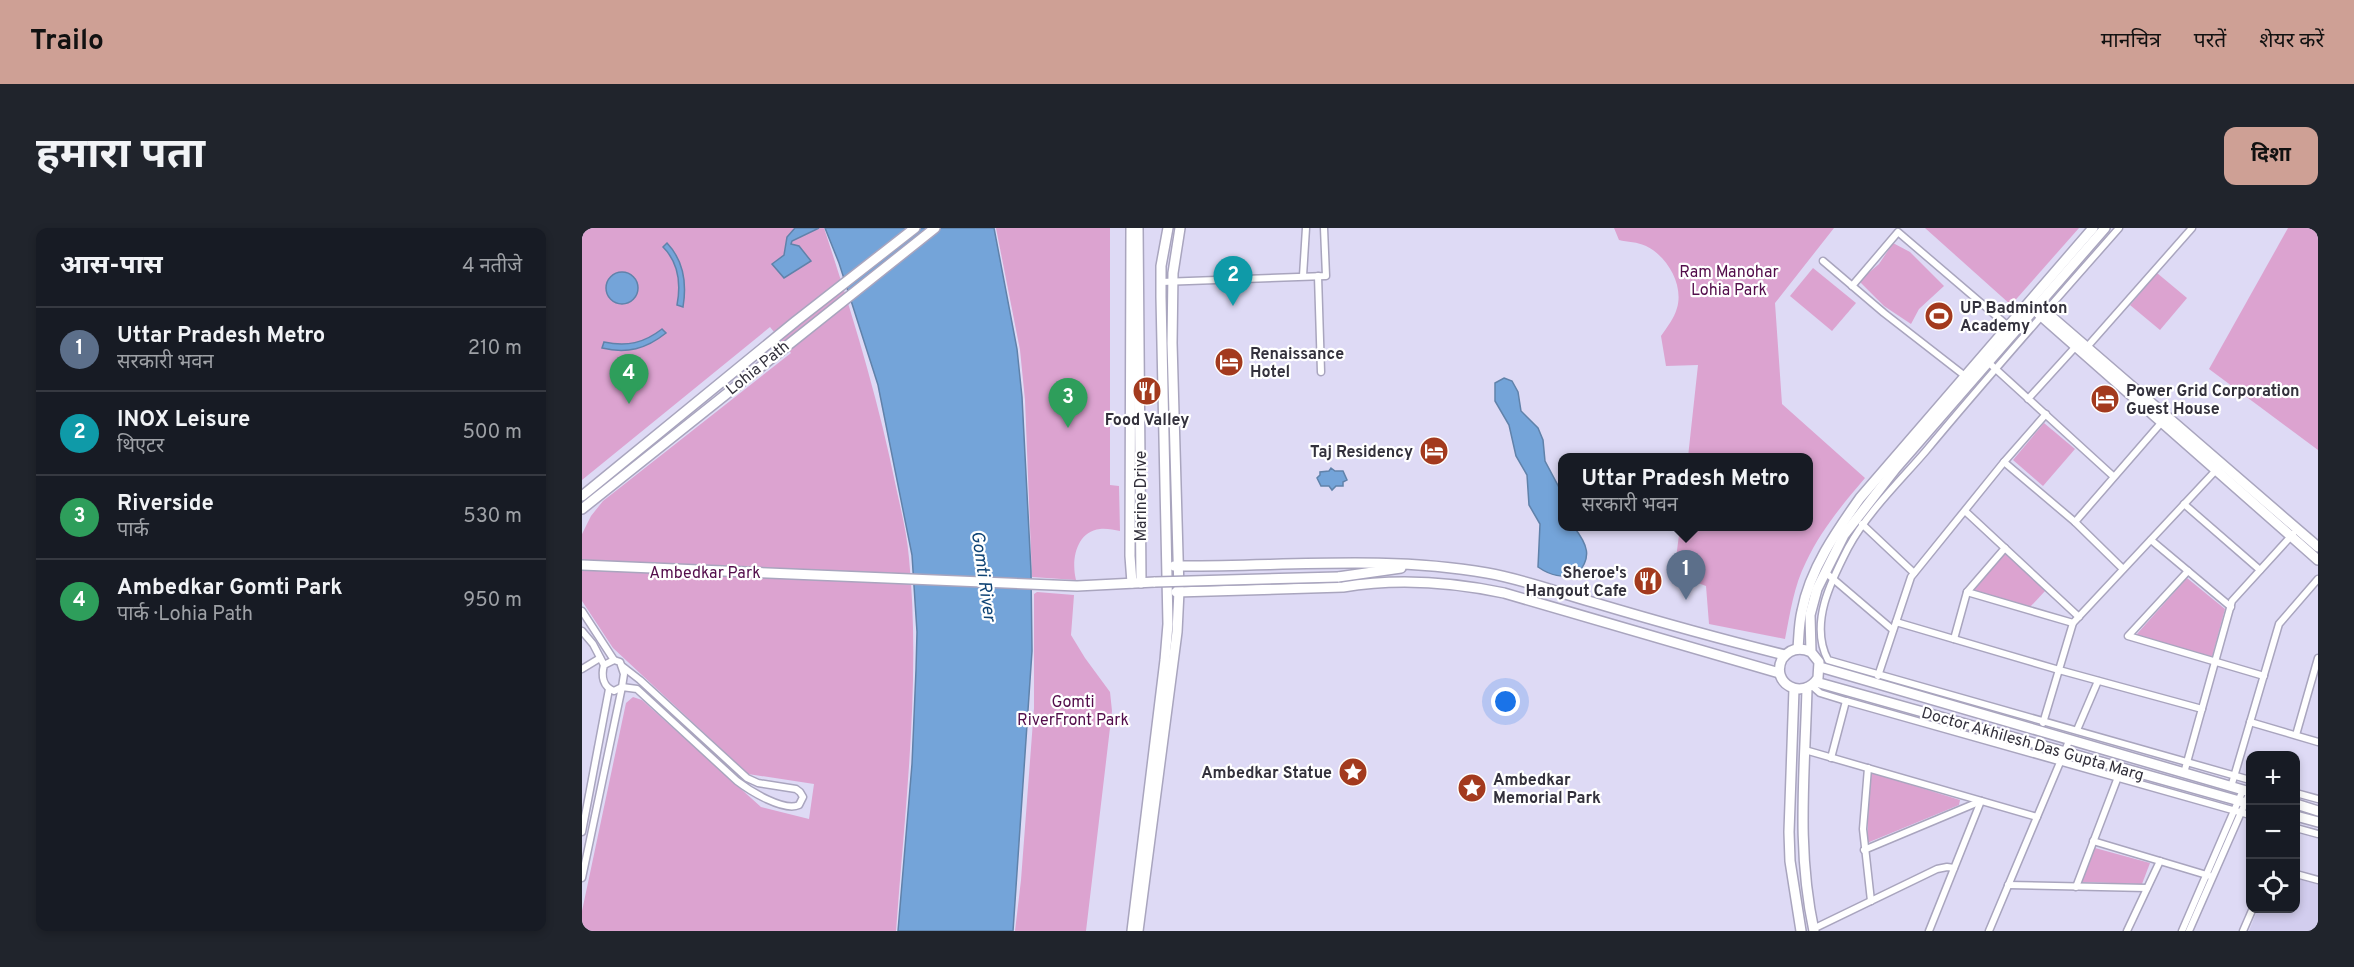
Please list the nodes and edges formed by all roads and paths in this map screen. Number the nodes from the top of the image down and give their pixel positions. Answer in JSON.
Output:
{"nodes":[{"id":1,"x":915,"y":228,"type":"edge"},
{"id":2,"x":935,"y":228,"type":"edge"},
{"id":3,"x":1131,"y":228,"type":"edge"},
{"id":4,"x":1138,"y":228,"type":"edge"},
{"id":5,"x":1168,"y":228,"type":"edge"},
{"id":6,"x":1180,"y":228,"type":"edge"},
{"id":7,"x":1306,"y":228,"type":"edge"},
{"id":8,"x":1323,"y":228,"type":"edge"},
{"id":9,"x":2093,"y":228,"type":"edge"},
{"id":10,"x":2105,"y":228,"type":"edge"},
{"id":11,"x":2119,"y":228,"type":"edge"},
{"id":12,"x":2192,"y":228,"type":"edge"},
{"id":13,"x":1823,"y":261,"type":"dead end"},
{"id":14,"x":1302,"y":276,"type":"junction"},
{"id":15,"x":1318,"y":276,"type":"junction"},
{"id":16,"x":1173,"y":281,"type":"junction"},
{"id":17,"x":1161,"y":282,"type":"junction"},
{"id":18,"x":1852,"y":286,"type":"junction"},
{"id":19,"x":2033,"y":306,"type":"junction"},
{"id":20,"x":2043,"y":315,"type":"junction"},
{"id":21,"x":2008,"y":326,"type":"junction"},
{"id":22,"x":2081,"y":346,"type":"junction"},
{"id":23,"x":1988,"y":362,"type":"junction"},
{"id":24,"x":1996,"y":369,"type":"junction"},
{"id":25,"x":1321,"y":372,"type":"dead end"},
{"id":26,"x":1965,"y":376,"type":"junction"},
{"id":27,"x":2028,"y":399,"type":"junction"},
{"id":28,"x":2046,"y":414,"type":"junction"},
{"id":29,"x":2161,"y":423,"type":"junction"},
{"id":30,"x":2004,"y":462,"type":"junction"},
{"id":31,"x":2219,"y":467,"type":"junction"},
{"id":32,"x":2113,"y":476,"type":"junction"},
{"id":33,"x":582,"y":496,"type":"edge"},
{"id":34,"x":2184,"y":504,"type":"junction"},
{"id":35,"x":582,"y":509,"type":"edge"},
{"id":36,"x":1965,"y":510,"type":"junction"},
{"id":37,"x":1856,"y":518,"type":"junction"},
{"id":38,"x":2075,"y":522,"type":"junction"},
{"id":39,"x":1864,"y":525,"type":"junction"},
{"id":40,"x":2294,"y":532,"type":"junction"},
{"id":41,"x":2151,"y":540,"type":"junction"},
{"id":42,"x":2005,"y":548,"type":"junction"},
{"id":43,"x":2318,"y":548,"type":"edge"},
{"id":44,"x":2318,"y":560,"type":"edge"},
{"id":45,"x":582,"y":565,"type":"edge"},
{"id":46,"x":1166,"y":566,"type":"junction"},
{"id":47,"x":1428,"y":566,"type":"junction"},
{"id":48,"x":1179,"y":567,"type":"junction"},
{"id":49,"x":2123,"y":569,"type":"junction"},
{"id":50,"x":2260,"y":570,"type":"junction"},
{"id":51,"x":2188,"y":571,"type":"junction"},
{"id":52,"x":1825,"y":572,"type":"junction"},
{"id":53,"x":1914,"y":573,"type":"junction"},
{"id":54,"x":1338,"y":577,"type":"junction"},
{"id":55,"x":2318,"y":579,"type":"edge"},
{"id":56,"x":1834,"y":580,"type":"junction"},
{"id":57,"x":1137,"y":583,"type":"junction"},
{"id":58,"x":1366,"y":583,"type":"junction"},
{"id":59,"x":1179,"y":591,"type":"junction"},
{"id":60,"x":1167,"y":592,"type":"junction"},
{"id":61,"x":1967,"y":592,"type":"junction"},
{"id":62,"x":2231,"y":607,"type":"junction"},
{"id":63,"x":582,"y":611,"type":"edge"},
{"id":64,"x":2079,"y":617,"type":"junction"},
{"id":65,"x":1896,"y":622,"type":"junction"},
{"id":66,"x":2073,"y":623,"type":"junction"},
{"id":67,"x":1893,"y":630,"type":"junction"},
{"id":68,"x":582,"y":631,"type":"edge"},
{"id":69,"x":1954,"y":639,"type":"junction"},
{"id":70,"x":1798,"y":649,"type":"junction"},
{"id":71,"x":1811,"y":652,"type":"junction"},
{"id":72,"x":1785,"y":655,"type":"junction"},
{"id":73,"x":600,"y":658,"type":"junction"},
{"id":74,"x":2318,"y":658,"type":"edge"},
{"id":75,"x":614,"y":660,"type":"junction"},
{"id":76,"x":2215,"y":662,"type":"junction"},
{"id":77,"x":603,"y":665,"type":"junction"},
{"id":78,"x":622,"y":666,"type":"junction"},
{"id":79,"x":1820,"y":668,"type":"junction"},
{"id":80,"x":582,"y":669,"type":"edge"},
{"id":81,"x":2059,"y":670,"type":"junction"},
{"id":82,"x":1779,"y":673,"type":"junction"},
{"id":83,"x":1879,"y":674,"type":"junction"},
{"id":84,"x":2264,"y":676,"type":"junction"},
{"id":85,"x":2098,"y":681,"type":"junction"},
{"id":86,"x":1875,"y":685,"type":"junction"},
{"id":87,"x":1812,"y":686,"type":"junction"},
{"id":88,"x":622,"y":687,"type":"junction"},
{"id":89,"x":609,"y":689,"type":"junction"},
{"id":90,"x":1794,"y":689,"type":"junction"},
{"id":91,"x":2309,"y":689,"type":"junction"},
{"id":92,"x":2318,"y":691,"type":"edge"},
{"id":93,"x":1846,"y":701,"type":"junction"},
{"id":94,"x":664,"y":702,"type":"junction"},
{"id":95,"x":659,"y":708,"type":"junction"},
{"id":96,"x":2202,"y":710,"type":"junction"},
{"id":97,"x":2043,"y":722,"type":"junction"},
{"id":98,"x":2250,"y":722,"type":"junction"},
{"id":99,"x":2077,"y":730,"type":"junction"},
{"id":100,"x":2040,"y":733,"type":"junction"},
{"id":101,"x":2296,"y":735,"type":"junction"},
{"id":102,"x":2069,"y":741,"type":"junction"},
{"id":103,"x":2318,"y":742,"type":"edge"},
{"id":104,"x":1805,"y":750,"type":"junction"},
{"id":105,"x":2065,"y":751,"type":"junction"},
{"id":106,"x":1832,"y":758,"type":"junction"},
{"id":107,"x":2061,"y":761,"type":"junction"},
{"id":108,"x":2187,"y":762,"type":"junction"},
{"id":109,"x":1868,"y":768,"type":"junction"},
{"id":110,"x":2184,"y":773,"type":"junction"},
{"id":111,"x":2234,"y":776,"type":"junction"},
{"id":112,"x":2118,"y":777,"type":"junction"},
{"id":113,"x":2246,"y":779,"type":"edge"},
{"id":114,"x":2231,"y":787,"type":"junction"},
{"id":115,"x":2246,"y":791,"type":"edge"},
{"id":116,"x":2300,"y":794,"type":"edge"},
{"id":117,"x":2318,"y":799,"type":"edge"},
{"id":118,"x":1981,"y":801,"type":"junction"},
{"id":119,"x":2246,"y":802,"type":"edge"},
{"id":120,"x":2298,"y":805,"type":"edge"},
{"id":121,"x":2318,"y":811,"type":"edge"},
{"id":122,"x":2239,"y":812,"type":"junction"},
{"id":123,"x":2246,"y":814,"type":"edge"},
{"id":124,"x":2037,"y":817,"type":"junction"},
{"id":125,"x":2300,"y":817,"type":"edge"},
{"id":126,"x":2318,"y":822,"type":"edge"},
{"id":127,"x":2300,"y":829,"type":"edge"},
{"id":128,"x":582,"y":832,"type":"edge"},
{"id":129,"x":2318,"y":834,"type":"edge"},
{"id":130,"x":2093,"y":841,"type":"junction"},
{"id":131,"x":1864,"y":849,"type":"junction"},
{"id":132,"x":2160,"y":861,"type":"junction"},
{"id":133,"x":1954,"y":868,"type":"junction"},
{"id":134,"x":2300,"y":875,"type":"edge"},
{"id":135,"x":2210,"y":876,"type":"junction"},
{"id":136,"x":582,"y":878,"type":"edge"},
{"id":137,"x":2318,"y":880,"type":"edge"},
{"id":138,"x":2008,"y":885,"type":"junction"},
{"id":139,"x":2076,"y":886,"type":"junction"},
{"id":140,"x":2147,"y":888,"type":"junction"},
{"id":141,"x":1871,"y":901,"type":"junction"},
{"id":142,"x":2251,"y":913,"type":"edge"},
{"id":143,"x":1814,"y":930,"type":"edge"},
{"id":144,"x":1132,"y":931,"type":"edge"},
{"id":145,"x":1138,"y":931,"type":"edge"},
{"id":146,"x":1802,"y":931,"type":"edge"},
{"id":147,"x":1929,"y":931,"type":"edge"},
{"id":148,"x":1989,"y":931,"type":"edge"},
{"id":149,"x":2127,"y":931,"type":"edge"},
{"id":150,"x":2182,"y":931,"type":"edge"},
{"id":151,"x":2189,"y":931,"type":"edge"},
{"id":152,"x":2243,"y":931,"type":"edge"}],
"edges":[{"from":1,"to":33,"type":"street","name":"Lohia Path"},
{"from":2,"to":35,"type":"street","name":"Lohia Path"},
{"from":3,"to":57,"type":"street","name":"Marine Drive"},
{"from":4,"to":57,"type":"street","name":"Marine Drive"},
{"from":5,"to":17,"type":"street"},
{"from":6,"to":16,"type":"street"},
{"from":7,"to":14,"type":"street"},
{"from":8,"to":15,"type":"street"},
{"from":9,"to":19,"type":"street"},
{"from":10,"to":19,"type":"street"},
{"from":11,"to":20,"type":"street"},
{"from":12,"to":22,"type":"street"},
{"from":13,"to":18,"type":"street"},
{"from":14,"to":15,"type":"street"},
{"from":14,"to":16,"type":"street"},
{"from":15,"to":25,"type":"street"},
{"from":16,"to":17,"type":"street"},
{"from":16,"to":48,"type":"street"},
{"from":17,"to":46,"type":"street"},
{"from":18,"to":21,"type":"street"},
{"from":18,"to":26,"type":"street"},
{"from":19,"to":20,"type":"street"},
{"from":19,"to":21,"type":"street"},
{"from":19,"to":23,"type":"street"},
{"from":20,"to":22,"type":"street"},
{"from":20,"to":24,"type":"street"},
{"from":21,"to":26,"type":"street"},
{"from":22,"to":27,"type":"street"},
{"from":22,"to":29,"type":"street"},
{"from":22,"to":31,"type":"street"},
{"from":23,"to":24,"type":"street"},
{"from":23,"to":37,"type":"street"},
{"from":24,"to":27,"type":"street"},
{"from":24,"to":39,"type":"street"},
{"from":26,"to":70,"type":"street"},
{"from":27,"to":28,"type":"street"},
{"from":28,"to":30,"type":"street"},
{"from":28,"to":32,"type":"street"},
{"from":29,"to":31,"type":"street"},
{"from":29,"to":32,"type":"street"},
{"from":30,"to":36,"type":"street"},
{"from":30,"to":38,"type":"street"},
{"from":31,"to":34,"type":"street"},
{"from":31,"to":40,"type":"street"},
{"from":32,"to":38,"type":"street"},
{"from":34,"to":41,"type":"street"},
{"from":34,"to":50,"type":"street"},
{"from":36,"to":42,"type":"street"},
{"from":36,"to":53,"type":"street"},
{"from":37,"to":39,"type":"street"},
{"from":37,"to":52,"type":"street"},
{"from":38,"to":49,"type":"street"},
{"from":39,"to":53,"type":"street"},
{"from":39,"to":56,"type":"street"},
{"from":40,"to":43,"type":"street"},
{"from":40,"to":44,"type":"street"},
{"from":40,"to":50,"type":"street"},
{"from":41,"to":49,"type":"street"},
{"from":41,"to":51,"type":"street"},
{"from":42,"to":61,"type":"street"},
{"from":42,"to":64,"type":"street"},
{"from":45,"to":57,"type":"street"},
{"from":46,"to":48,"type":"street"},
{"from":46,"to":60,"type":"street"},
{"from":47,"to":48,"type":"street"},
{"from":47,"to":54,"type":"street"},
{"from":47,"to":72,"type":"street"},
{"from":48,"to":59,"type":"street"},
{"from":49,"to":64,"type":"street"},
{"from":50,"to":62,"type":"street"},
{"from":51,"to":62,"type":"street"},
{"from":51,"to":76,"type":"street"},
{"from":52,"to":56,"type":"street"},
{"from":52,"to":71,"type":"street"},
{"from":53,"to":65,"type":"street"},
{"from":54,"to":57,"type":"street","bridge":true},
{"from":54,"to":58,"type":"street"},
{"from":55,"to":84,"type":"street"},
{"from":56,"to":67,"type":"street"},
{"from":56,"to":83,"type":"street"},
{"from":58,"to":59,"type":"street"},
{"from":58,"to":82,"type":"street"},
{"from":59,"to":60,"type":"street"},
{"from":59,"to":145,"type":"street"},
{"from":60,"to":144,"type":"street"},
{"from":61,"to":66,"type":"street"},
{"from":61,"to":69,"type":"street"},
{"from":62,"to":76,"type":"street"},
{"from":63,"to":75,"type":"street"},
{"from":64,"to":66,"type":"street"},
{"from":65,"to":67,"type":"street"},
{"from":65,"to":69,"type":"street"},
{"from":66,"to":81,"type":"street"},
{"from":67,"to":83,"type":"street"},
{"from":68,"to":73,"type":"street"},
{"from":69,"to":81,"type":"street"},
{"from":70,"to":71,"type":"street"},
{"from":70,"to":72,"type":"street"},
{"from":71,"to":79,"type":"street"},
{"from":72,"to":82,"type":"street"},
{"from":73,"to":77,"type":"street"},
{"from":73,"to":80,"type":"street"},
{"from":74,"to":91,"type":"street"},
{"from":75,"to":77,"type":"street"},
{"from":75,"to":78,"type":"street"},
{"from":76,"to":84,"type":"street"},
{"from":76,"to":96,"type":"street"},
{"from":77,"to":89,"type":"street"},
{"from":78,"to":88,"type":"street"},
{"from":78,"to":94,"type":"street"},
{"from":79,"to":86,"type":"street","name":"Doctor Akhilesh Das Gupta Marg"},
{"from":79,"to":87,"type":"street"},
{"from":81,"to":85,"type":"street"},
{"from":81,"to":97,"type":"street"},
{"from":82,"to":90,"type":"street"},
{"from":83,"to":86,"type":"street"},
{"from":83,"to":97,"type":"street"},
{"from":84,"to":98,"type":"street"},
{"from":85,"to":96,"type":"street"},
{"from":85,"to":99,"type":"street"},
{"from":86,"to":100,"type":"street","name":"Doctor Akhilesh Das Gupta Marg"},
{"from":87,"to":90,"type":"street"},
{"from":87,"to":93,"type":"street"},
{"from":87,"to":104,"type":"street"},
{"from":87,"to":105,"type":"street","name":"Doctor Akhilesh Das Gupta Marg"},
{"from":88,"to":89,"type":"street"},
{"from":88,"to":95,"type":"street"},
{"from":88,"to":136,"type":"street"},
{"from":89,"to":128,"type":"street"},
{"from":90,"to":146,"type":"street"},
{"from":91,"to":92,"type":"street"},
{"from":91,"to":101,"type":"street"},
{"from":93,"to":106,"type":"street"},
{"from":93,"to":107,"type":"street"},
{"from":94,"to":95,"type":"street"},
{"from":94,"to":95,"type":"street"},
{"from":96,"to":108,"type":"street"},
{"from":97,"to":99,"type":"street"},
{"from":97,"to":100,"type":"street"},
{"from":98,"to":101,"type":"street"},
{"from":98,"to":111,"type":"street"},
{"from":99,"to":108,"type":"street"},
{"from":100,"to":102,"type":"street","name":"Doctor Akhilesh Das Gupta Marg"},
{"from":101,"to":103,"type":"street"},
{"from":102,"to":105,"type":"street"},
{"from":102,"to":110,"type":"street","name":"Doctor Akhilesh Das Gupta Marg"},
{"from":104,"to":106,"type":"street"},
{"from":104,"to":143,"type":"street"},
{"from":105,"to":107,"type":"street"},
{"from":105,"to":119,"type":"street","name":"Doctor Akhilesh Das Gupta Marg"},
{"from":106,"to":109,"type":"street"},
{"from":107,"to":112,"type":"street"},
{"from":107,"to":124,"type":"street"},
{"from":108,"to":110,"type":"street"},
{"from":108,"to":111,"type":"street"},
{"from":109,"to":118,"type":"street"},
{"from":109,"to":131,"type":"street"},
{"from":110,"to":114,"type":"street","name":"Doctor Akhilesh Das Gupta Marg"},
{"from":111,"to":113,"type":"street"},
{"from":111,"to":114,"type":"street"},
{"from":112,"to":122,"type":"street"},
{"from":112,"to":130,"type":"street"},
{"from":114,"to":115,"type":"street","name":"Doctor Akhilesh Das Gupta Marg"},
{"from":116,"to":117,"type":"street"},
{"from":118,"to":124,"type":"street"},
{"from":118,"to":131,"type":"street"},
{"from":118,"to":133,"type":"street"},
{"from":119,"to":122,"type":"street"},
{"from":120,"to":121,"type":"street"},
{"from":122,"to":123,"type":"street"},
{"from":122,"to":135,"type":"street"},
{"from":124,"to":138,"type":"street"},
{"from":125,"to":126,"type":"street"},
{"from":127,"to":129,"type":"street"},
{"from":130,"to":132,"type":"street"},
{"from":130,"to":139,"type":"street"},
{"from":131,"to":141,"type":"street"},
{"from":132,"to":135,"type":"street"},
{"from":132,"to":140,"type":"street"},
{"from":133,"to":141,"type":"street"},
{"from":133,"to":147,"type":"street"},
{"from":134,"to":137,"type":"street"},
{"from":135,"to":150,"type":"street"},
{"from":135,"to":151,"type":"street"},
{"from":138,"to":139,"type":"street"},
{"from":138,"to":148,"type":"street"},
{"from":139,"to":140,"type":"street"},
{"from":140,"to":149,"type":"street"},
{"from":141,"to":143,"type":"street"},
{"from":142,"to":152,"type":"street"}]}
